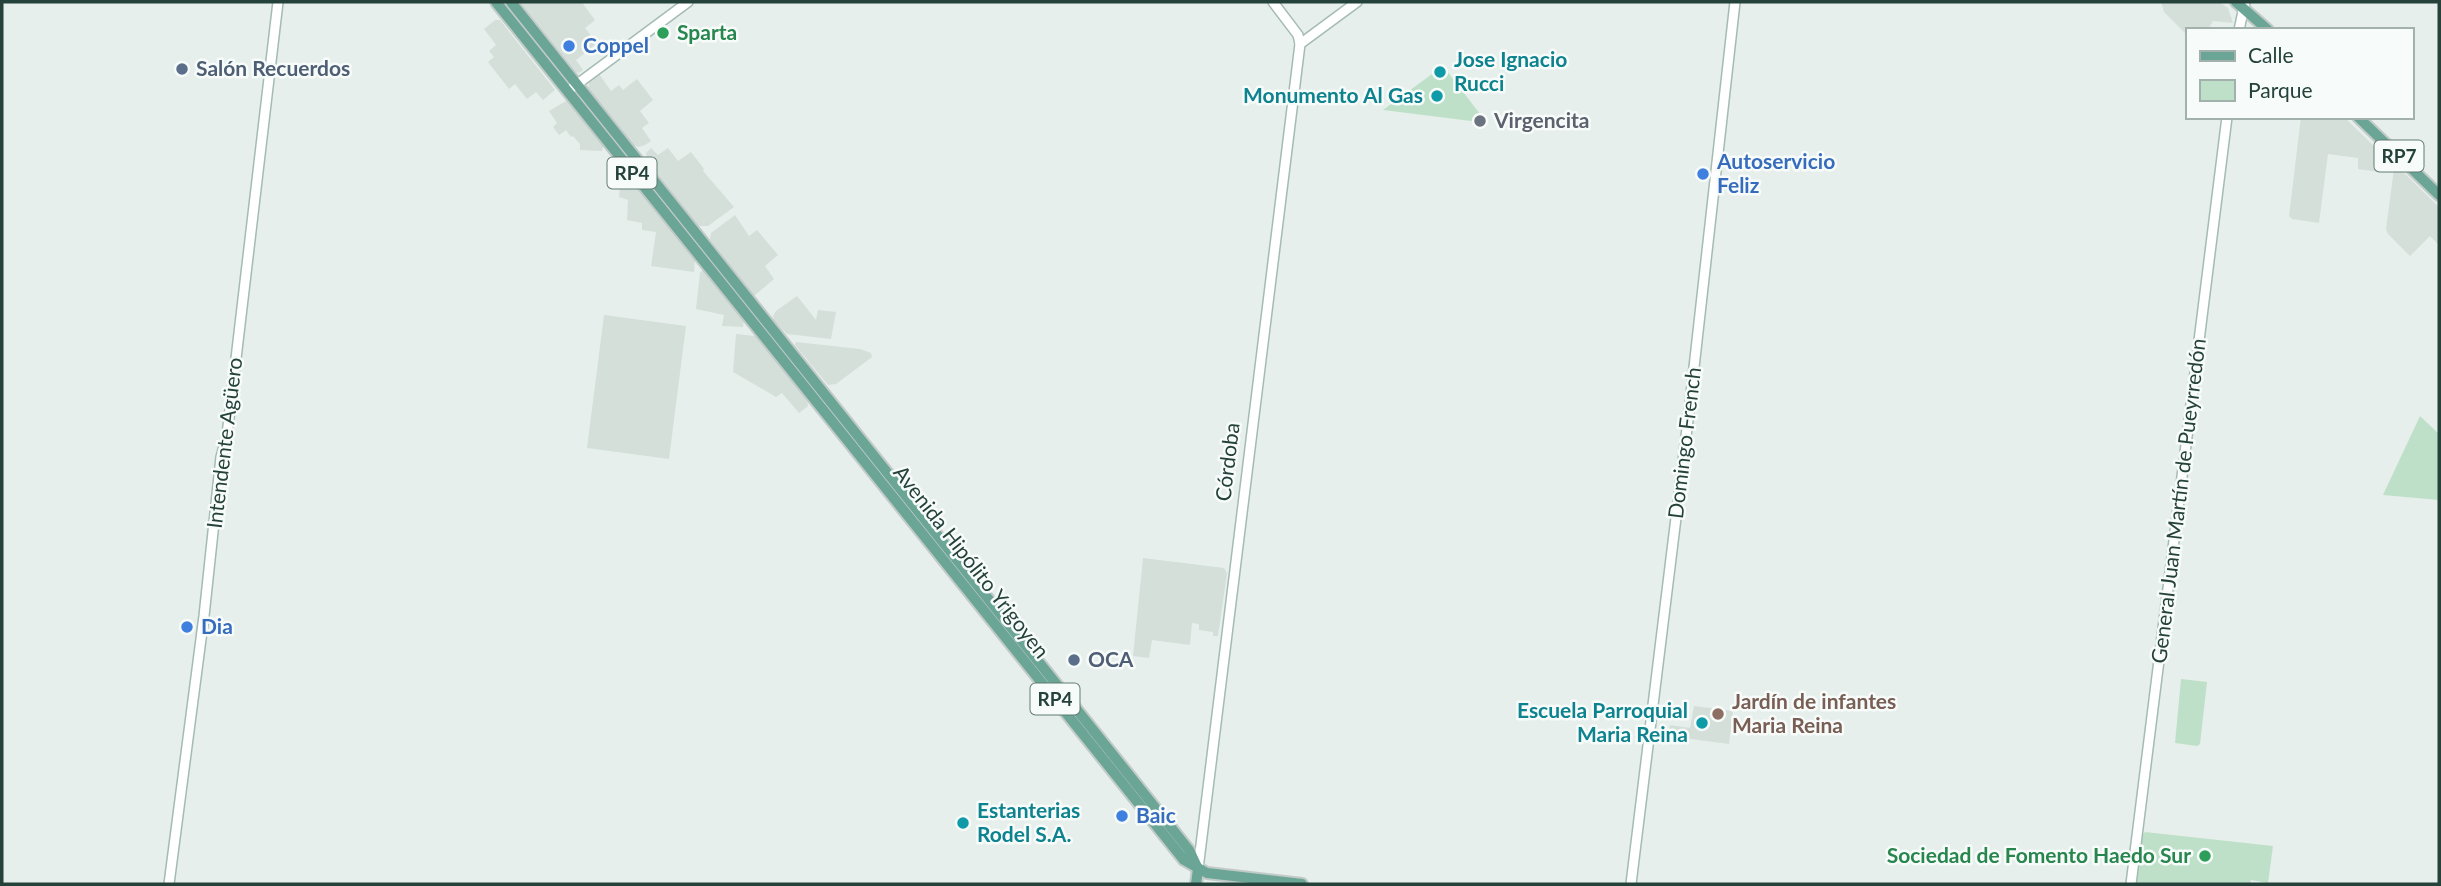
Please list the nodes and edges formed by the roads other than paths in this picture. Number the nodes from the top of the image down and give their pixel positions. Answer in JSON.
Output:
{"nodes":[{"id":1,"x":278,"y":2,"type":"edge"},
{"id":2,"x":496,"y":2,"type":"edge"},
{"id":3,"x":511,"y":2,"type":"edge"},
{"id":4,"x":688,"y":2,"type":"edge"},
{"id":5,"x":1273,"y":2,"type":"edge"},
{"id":6,"x":1356,"y":2,"type":"edge"},
{"id":7,"x":1735,"y":2,"type":"edge"},
{"id":8,"x":2242,"y":4,"type":"edge"},
{"id":9,"x":2239,"y":28,"type":"edge"},
{"id":10,"x":2266,"y":28,"type":"edge"},
{"id":11,"x":1300,"y":44,"type":"junction"},
{"id":12,"x":572,"y":88,"type":"junction"},
{"id":13,"x":2227,"y":119,"type":"edge"},
{"id":14,"x":2360,"y":119,"type":"edge"},
{"id":15,"x":2439,"y":195,"type":"edge"},
{"id":16,"x":1198,"y":869,"type":"junction"},
{"id":17,"x":169,"y":884,"type":"edge"},
{"id":18,"x":1196,"y":884,"type":"edge"},
{"id":19,"x":1302,"y":884,"type":"edge"},
{"id":20,"x":1308,"y":884,"type":"edge"},
{"id":21,"x":1631,"y":884,"type":"edge"},
{"id":22,"x":2131,"y":884,"type":"edge"}],
"edges":[{"from":1,"to":17,"type":"street","name":"Intendente Agüero"},
{"from":2,"to":12,"type":"main road","name":"Avenida Hipólito Yrigoyen","number":"RP4"},
{"from":3,"to":12,"type":"main road","name":"Avenida Hipólito Yrigoyen","number":"RP4"},
{"from":4,"to":12,"type":"street"},
{"from":5,"to":11,"type":"street"},
{"from":6,"to":11,"type":"street"},
{"from":7,"to":21,"type":"street","name":"Domingo French"},
{"from":8,"to":9,"type":"street"},
{"from":8,"to":10,"type":"main road"},
{"from":11,"to":16,"type":"street","name":"Córdoba"},
{"from":12,"to":16,"type":"main road","name":"Avenida Hipólito Yrigoyen","number":"RP4"},
{"from":13,"to":22,"type":"street","name":"General Juan Martín de Pueyrredón"},
{"from":14,"to":15,"type":"main road","number":"RP7"},
{"from":16,"to":18,"type":"main road","name":"Córdoba"},
{"from":16,"to":19,"type":"main road"},
{"from":19,"to":20,"type":"street"}]}
